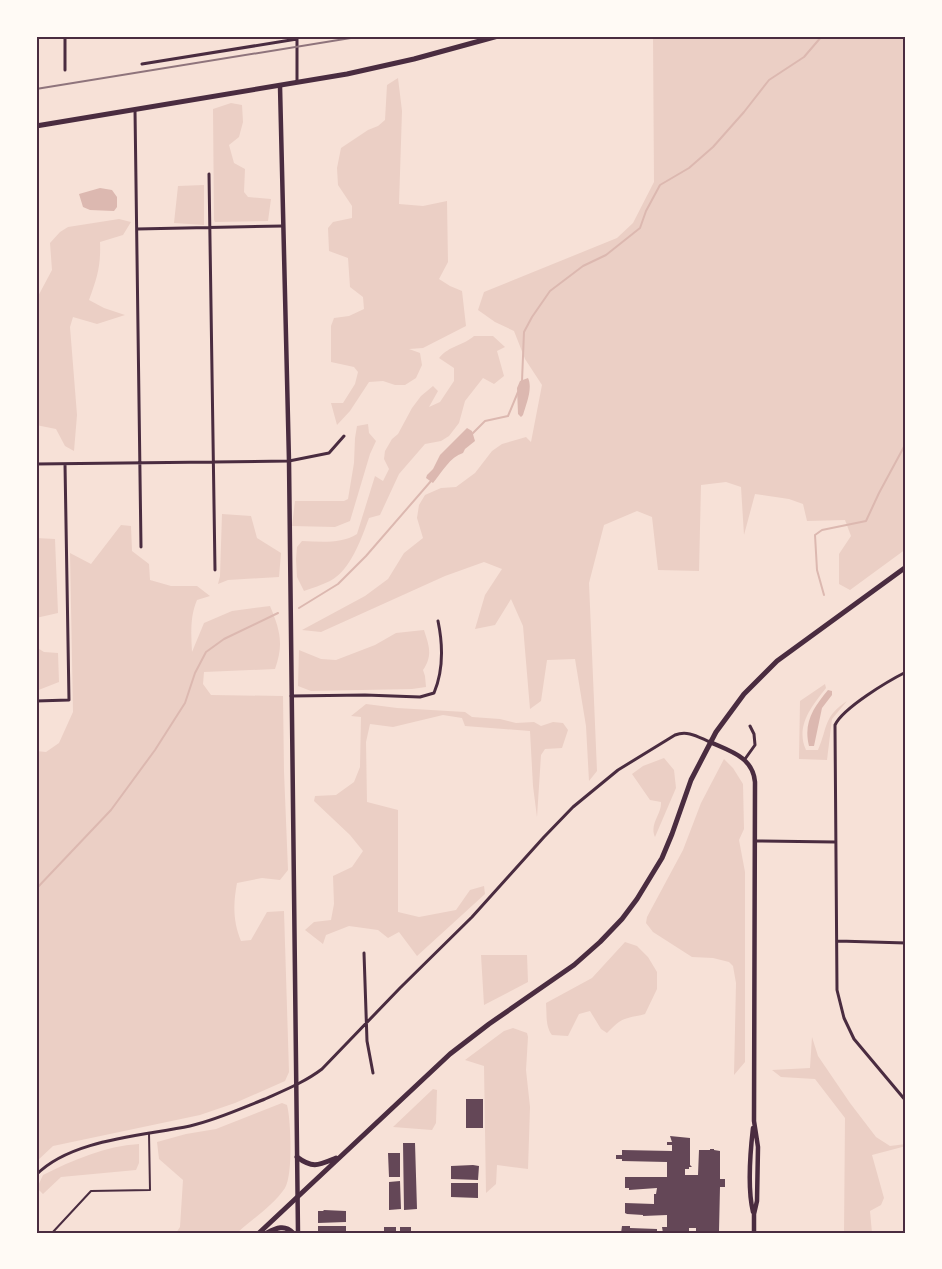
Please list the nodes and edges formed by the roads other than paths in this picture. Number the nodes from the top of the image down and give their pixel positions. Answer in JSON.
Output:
{"nodes":[{"id":1,"x":65,"y":36,"type":"edge"},
{"id":2,"x":498,"y":36,"type":"edge"},
{"id":3,"x":297,"y":37,"type":"edge"},
{"id":4,"x":142,"y":64,"type":"dead end"},
{"id":5,"x":65,"y":70,"type":"dead end"},
{"id":6,"x":298,"y":83,"type":"junction"},
{"id":7,"x":280,"y":86,"type":"junction"},
{"id":8,"x":135,"y":110,"type":"junction"},
{"id":9,"x":36,"y":126,"type":"edge"},
{"id":10,"x":209,"y":174,"type":"dead end"},
{"id":11,"x":283,"y":226,"type":"junction"},
{"id":12,"x":137,"y":229,"type":"junction"},
{"id":13,"x":209,"y":229,"type":"junction"},
{"id":14,"x":344,"y":436,"type":"dead end"},
{"id":15,"x":289,"y":460,"type":"junction"},
{"id":16,"x":140,"y":462,"type":"junction"},
{"id":17,"x":214,"y":462,"type":"junction"},
{"id":18,"x":36,"y":464,"type":"edge"},
{"id":19,"x":65,"y":464,"type":"junction"},
{"id":20,"x":141,"y":547,"type":"dead end"},
{"id":21,"x":906,"y":567,"type":"edge"},
{"id":22,"x":215,"y":570,"type":"dead end"},
{"id":23,"x":438,"y":620,"type":"dead end"},
{"id":24,"x":906,"y":672,"type":"edge"},
{"id":25,"x":291,"y":696,"type":"junction"},
{"id":26,"x":36,"y":701,"type":"edge"},
{"id":27,"x":750,"y":726,"type":"dead end"},
{"id":28,"x":710,"y":742,"type":"junction"},
{"id":29,"x":745,"y":759,"type":"junction"},
{"id":30,"x":756,"y":842,"type":"junction"},
{"id":31,"x":835,"y":842,"type":"junction"},
{"id":32,"x":838,"y":941,"type":"junction"},
{"id":33,"x":906,"y":943,"type":"edge"},
{"id":34,"x":364,"y":953,"type":"dead end"},
{"id":35,"x":366,"y":1023,"type":"junction"},
{"id":36,"x":373,"y":1073,"type":"dead end"},
{"id":37,"x":296,"y":1084,"type":"junction"},
{"id":38,"x":906,"y":1101,"type":"edge"},
{"id":39,"x":149,"y":1133,"type":"junction"},
{"id":40,"x":339,"y":1157,"type":"junction"},
{"id":41,"x":296,"y":1158,"type":"junction"},
{"id":42,"x":36,"y":1175,"type":"edge"},
{"id":43,"x":297,"y":1197,"type":"junction"},
{"id":44,"x":52,"y":1233,"type":"edge"},
{"id":45,"x":259,"y":1233,"type":"edge"},
{"id":46,"x":267,"y":1233,"type":"edge"},
{"id":47,"x":293,"y":1233,"type":"edge"},
{"id":48,"x":298,"y":1233,"type":"edge"},
{"id":49,"x":754,"y":1233,"type":"edge"}],
"edges":[{"from":1,"to":5,"type":"street"},
{"from":2,"to":6,"type":"main road"},
{"from":3,"to":4,"type":"street"},
{"from":3,"to":6,"type":"street"},
{"from":6,"to":7,"type":"main road"},
{"from":7,"to":8,"type":"main road"},
{"from":7,"to":11,"type":"street"},
{"from":8,"to":9,"type":"main road"},
{"from":8,"to":12,"type":"street"},
{"from":10,"to":13,"type":"street"},
{"from":11,"to":13,"type":"street"},
{"from":11,"to":15,"type":"street"},
{"from":12,"to":13,"type":"street"},
{"from":12,"to":16,"type":"street"},
{"from":13,"to":17,"type":"street"},
{"from":14,"to":15,"type":"street"},
{"from":15,"to":17,"type":"street"},
{"from":15,"to":25,"type":"street"},
{"from":16,"to":17,"type":"street"},
{"from":16,"to":19,"type":"street"},
{"from":16,"to":20,"type":"street"},
{"from":17,"to":22,"type":"street"},
{"from":18,"to":19,"type":"street"},
{"from":19,"to":26,"type":"street"},
{"from":21,"to":28,"type":"main road"},
{"from":23,"to":25,"type":"street"},
{"from":24,"to":31,"type":"street"},
{"from":25,"to":37,"type":"street"},
{"from":27,"to":29,"type":"street"},
{"from":28,"to":29,"type":"street"},
{"from":28,"to":35,"type":"street"},
{"from":28,"to":40,"type":"main road"},
{"from":29,"to":30,"type":"street"},
{"from":30,"to":31,"type":"street"},
{"from":30,"to":49,"type":"street"},
{"from":31,"to":32,"type":"street"},
{"from":32,"to":33,"type":"street"},
{"from":32,"to":38,"type":"street"},
{"from":34,"to":35,"type":"street"},
{"from":35,"to":36,"type":"street"},
{"from":35,"to":37,"type":"street"},
{"from":37,"to":39,"type":"street"},
{"from":37,"to":41,"type":"street"},
{"from":39,"to":42,"type":"street"},
{"from":39,"to":44,"type":"lane"},
{"from":40,"to":41,"type":"main road"},
{"from":40,"to":43,"type":"main road"},
{"from":41,"to":43,"type":"street"},
{"from":43,"to":45,"type":"main road"},
{"from":43,"to":48,"type":"street"},
{"from":46,"to":47,"type":"main road"}]}
